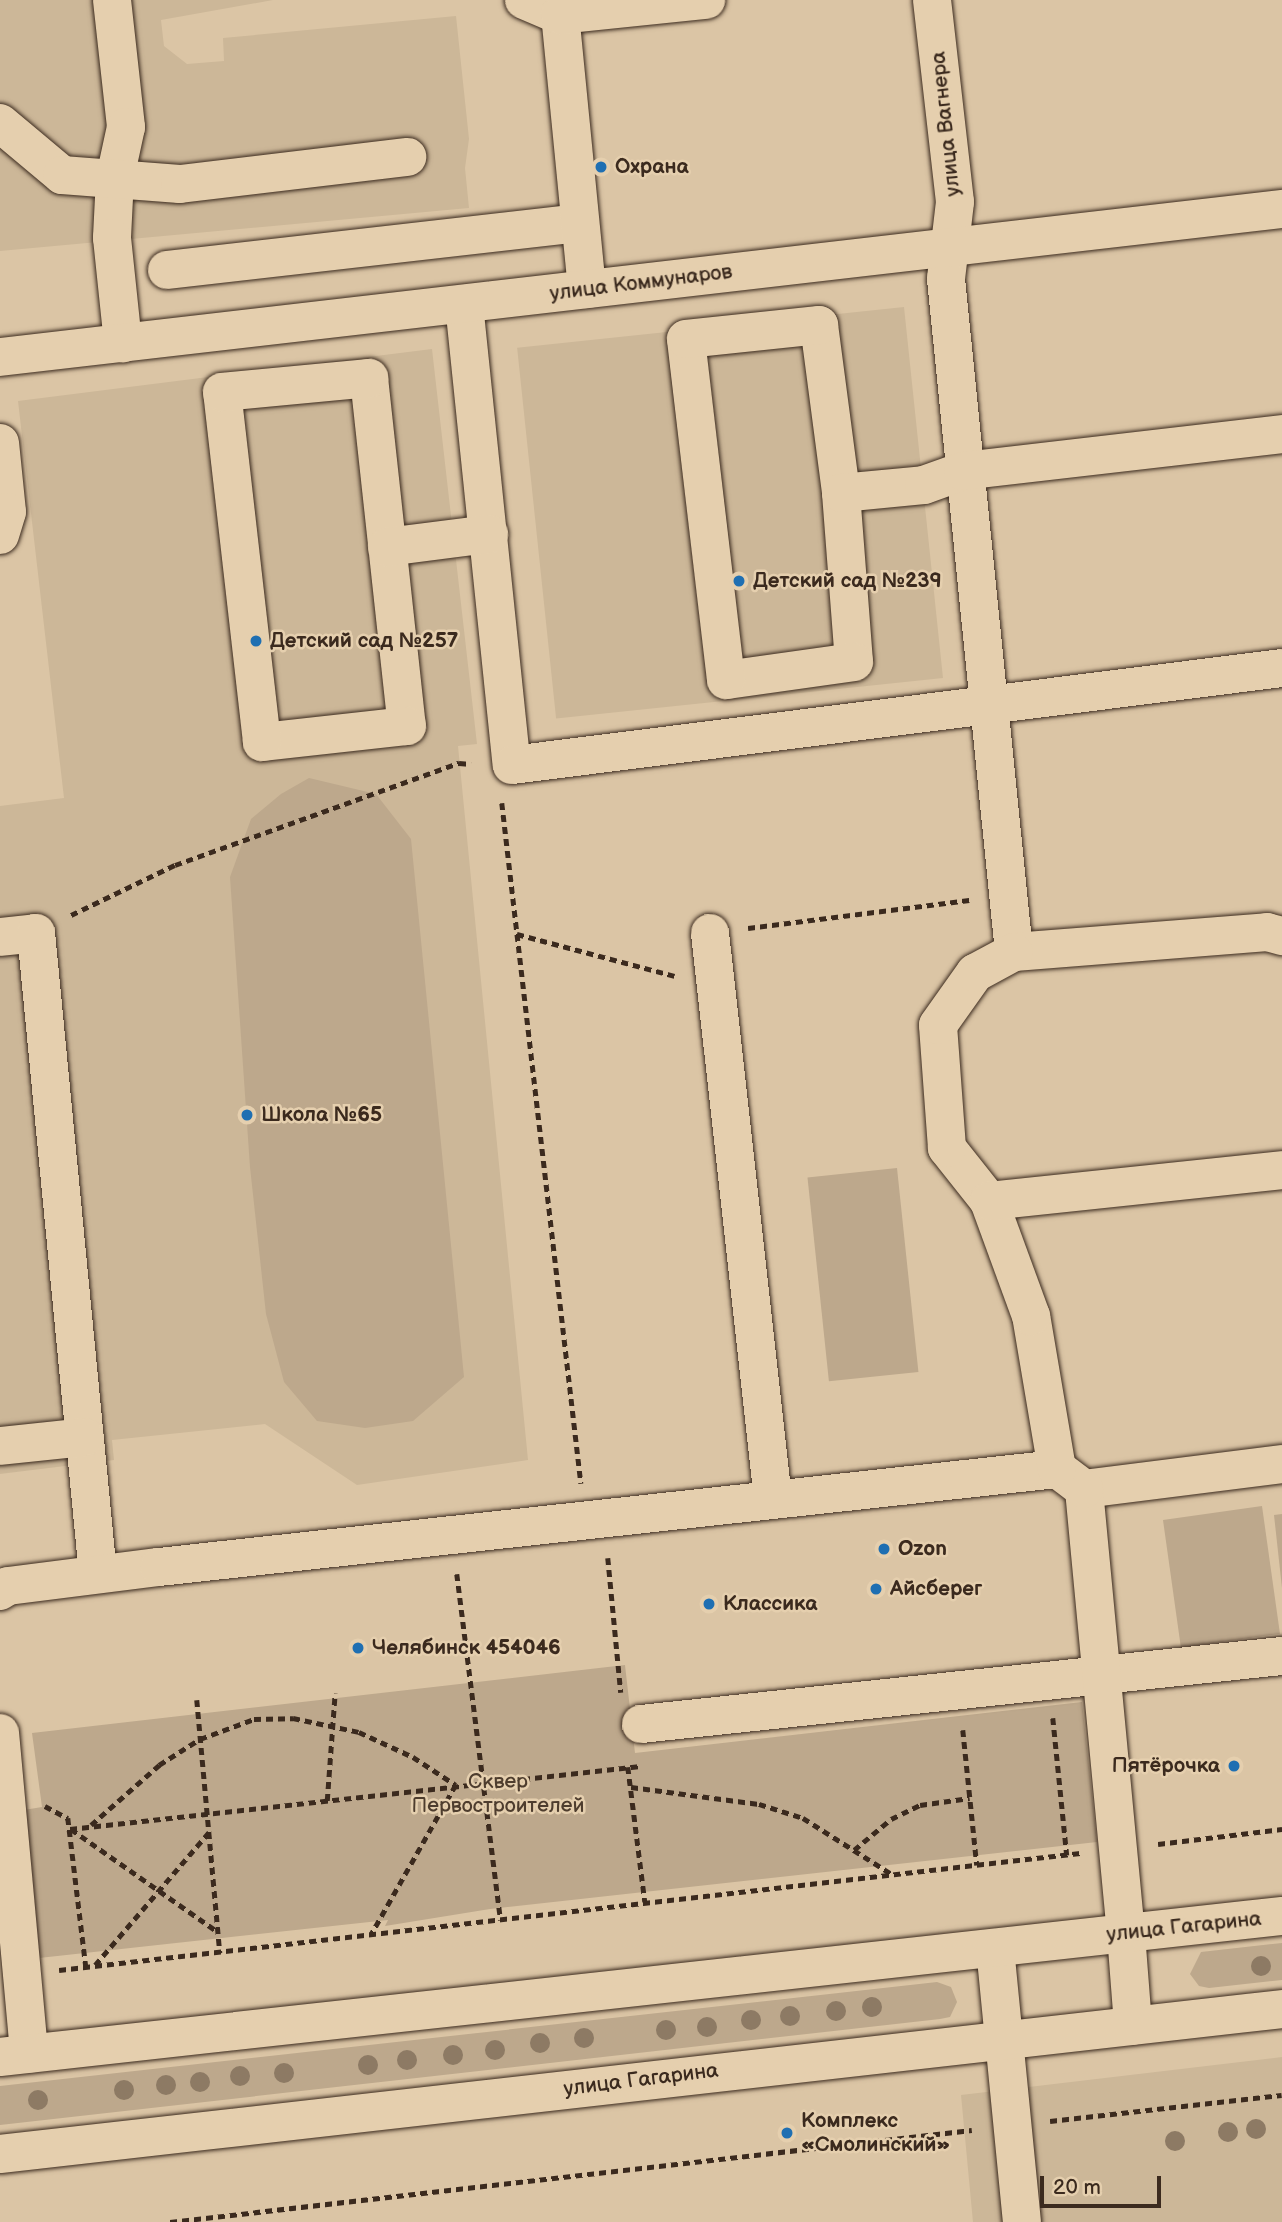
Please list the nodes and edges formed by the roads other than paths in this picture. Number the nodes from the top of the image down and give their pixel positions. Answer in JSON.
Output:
{"nodes":[{"id":1,"x":112,"y":0,"type":"edge"},
{"id":2,"x":524,"y":0,"type":"edge"},
{"id":3,"x":706,"y":0,"type":"edge"},
{"id":4,"x":932,"y":0,"type":"edge"},
{"id":5,"x":560,"y":15,"type":"junction"},
{"id":6,"x":0,"y":123,"type":"edge"},
{"id":7,"x":407,"y":157,"type":"dead end"},
{"id":8,"x":115,"y":178,"type":"junction"},
{"id":9,"x":1282,"y":209,"type":"edge"},
{"id":10,"x":579,"y":223,"type":"junction"},
{"id":11,"x":951,"y":247,"type":"junction"},
{"id":12,"x":167,"y":270,"type":"dead end"},
{"id":13,"x":587,"y":289,"type":"junction"},
{"id":14,"x":464,"y":304,"type":"junction"},
{"id":15,"x":123,"y":343,"type":"junction"},
{"id":16,"x":0,"y":356,"type":"edge"},
{"id":17,"x":1282,"y":434,"type":"edge"},
{"id":18,"x":0,"y":443,"type":"edge"},
{"id":19,"x":963,"y":471,"type":"junction"},
{"id":20,"x":841,"y":493,"type":"junction"},
{"id":21,"x":489,"y":534,"type":"junction"},
{"id":22,"x":0,"y":535,"type":"edge"},
{"id":23,"x":387,"y":547,"type":"junction"},
{"id":24,"x":1282,"y":668,"type":"edge"},
{"id":25,"x":990,"y":707,"type":"junction"},
{"id":26,"x":710,"y":933,"type":"road end"},
{"id":27,"x":18,"y":935,"type":"edge"},
{"id":28,"x":1282,"y":936,"type":"edge"},
{"id":29,"x":1014,"y":953,"type":"junction"},
{"id":30,"x":1282,"y":1170,"type":"edge"},
{"id":31,"x":989,"y":1201,"type":"junction"},
{"id":32,"x":85,"y":1437,"type":"junction"},
{"id":33,"x":0,"y":1446,"type":"edge"},
{"id":34,"x":1282,"y":1464,"type":"edge"},
{"id":35,"x":1070,"y":1479,"type":"junction"},
{"id":36,"x":773,"y":1499,"type":"junction"},
{"id":37,"x":97,"y":1574,"type":"junction"},
{"id":38,"x":0,"y":1591,"type":"edge"},
{"id":39,"x":1282,"y":1657,"type":"edge"},
{"id":40,"x":1102,"y":1675,"type":"junction"},
{"id":41,"x":641,"y":1724,"type":"dead end"},
{"id":42,"x":0,"y":1732,"type":"edge"},
{"id":43,"x":6,"y":1842,"type":"edge"},
{"id":44,"x":9,"y":1912,"type":"edge"},
{"id":45,"x":1282,"y":1916,"type":"edge"},
{"id":46,"x":1126,"y":1934,"type":"junction"},
{"id":47,"x":995,"y":1948,"type":"junction"},
{"id":48,"x":1282,"y":2009,"type":"edge"},
{"id":49,"x":1133,"y":2026,"type":"junction"},
{"id":50,"x":1004,"y":2039,"type":"junction"},
{"id":51,"x":14,"y":2056,"type":"edge"},
{"id":52,"x":0,"y":2154,"type":"edge"},
{"id":53,"x":1021,"y":2222,"type":"edge"}],
"edges":[{"from":1,"to":8,"type":"main road"},
{"from":2,"to":5,"type":"main road"},
{"from":3,"to":5,"type":"main road"},
{"from":4,"to":11,"type":"main road","name":"улица Вагнера"},
{"from":5,"to":10,"type":"main road"},
{"from":6,"to":8,"type":"main road"},
{"from":7,"to":8,"type":"main road"},
{"from":8,"to":15,"type":"main road"},
{"from":9,"to":11,"type":"main road","name":"улица Коммунаров"},
{"from":10,"to":12,"type":"main road"},
{"from":10,"to":13,"type":"main road"},
{"from":11,"to":13,"type":"main road","name":"улица Коммунаров"},
{"from":11,"to":19,"type":"main road","name":"улица Вагнера"},
{"from":13,"to":14,"type":"main road","name":"улица Коммунаров"},
{"from":14,"to":15,"type":"main road","name":"улица Коммунаров"},
{"from":14,"to":21,"type":"main road"},
{"from":15,"to":16,"type":"main road","name":"улица Коммунаров"},
{"from":17,"to":19,"type":"main road"},
{"from":18,"to":22,"type":"main road"},
{"from":19,"to":20,"type":"main road"},
{"from":19,"to":25,"type":"main road","name":"улица Вагнера"},
{"from":20,"to":20,"type":"main road"},
{"from":21,"to":23,"type":"main road"},
{"from":21,"to":25,"type":"main road"},
{"from":23,"to":23,"type":"main road"},
{"from":24,"to":25,"type":"main road"},
{"from":25,"to":29,"type":"main road","name":"улица Вагнера"},
{"from":26,"to":36,"type":"main road"},
{"from":27,"to":32,"type":"main road"},
{"from":28,"to":29,"type":"main road"},
{"from":29,"to":31,"type":"main road"},
{"from":30,"to":31,"type":"main road"},
{"from":31,"to":35,"type":"main road"},
{"from":32,"to":33,"type":"main road"},
{"from":32,"to":37,"type":"main road"},
{"from":34,"to":35,"type":"main road"},
{"from":35,"to":36,"type":"main road"},
{"from":35,"to":40,"type":"main road"},
{"from":36,"to":37,"type":"main road"},
{"from":37,"to":38,"type":"main road"},
{"from":39,"to":40,"type":"main road"},
{"from":40,"to":41,"type":"main road"},
{"from":40,"to":46,"type":"main road"},
{"from":42,"to":43,"type":"main road"},
{"from":43,"to":44,"type":"main road"},
{"from":44,"to":51,"type":"main road"},
{"from":45,"to":46,"type":"main road","name":"улица Гагарина"},
{"from":46,"to":47,"type":"main road","name":"улица Гагарина"},
{"from":46,"to":49,"type":"main road"},
{"from":47,"to":50,"type":"main road"},
{"from":47,"to":51,"type":"main road","name":"улица Гагарина"},
{"from":48,"to":49,"type":"main road","name":"улица Гагарина"},
{"from":49,"to":50,"type":"main road","name":"улица Гагарина"},
{"from":50,"to":52,"type":"main road","name":"улица Гагарина"},
{"from":50,"to":53,"type":"main road"}]}
